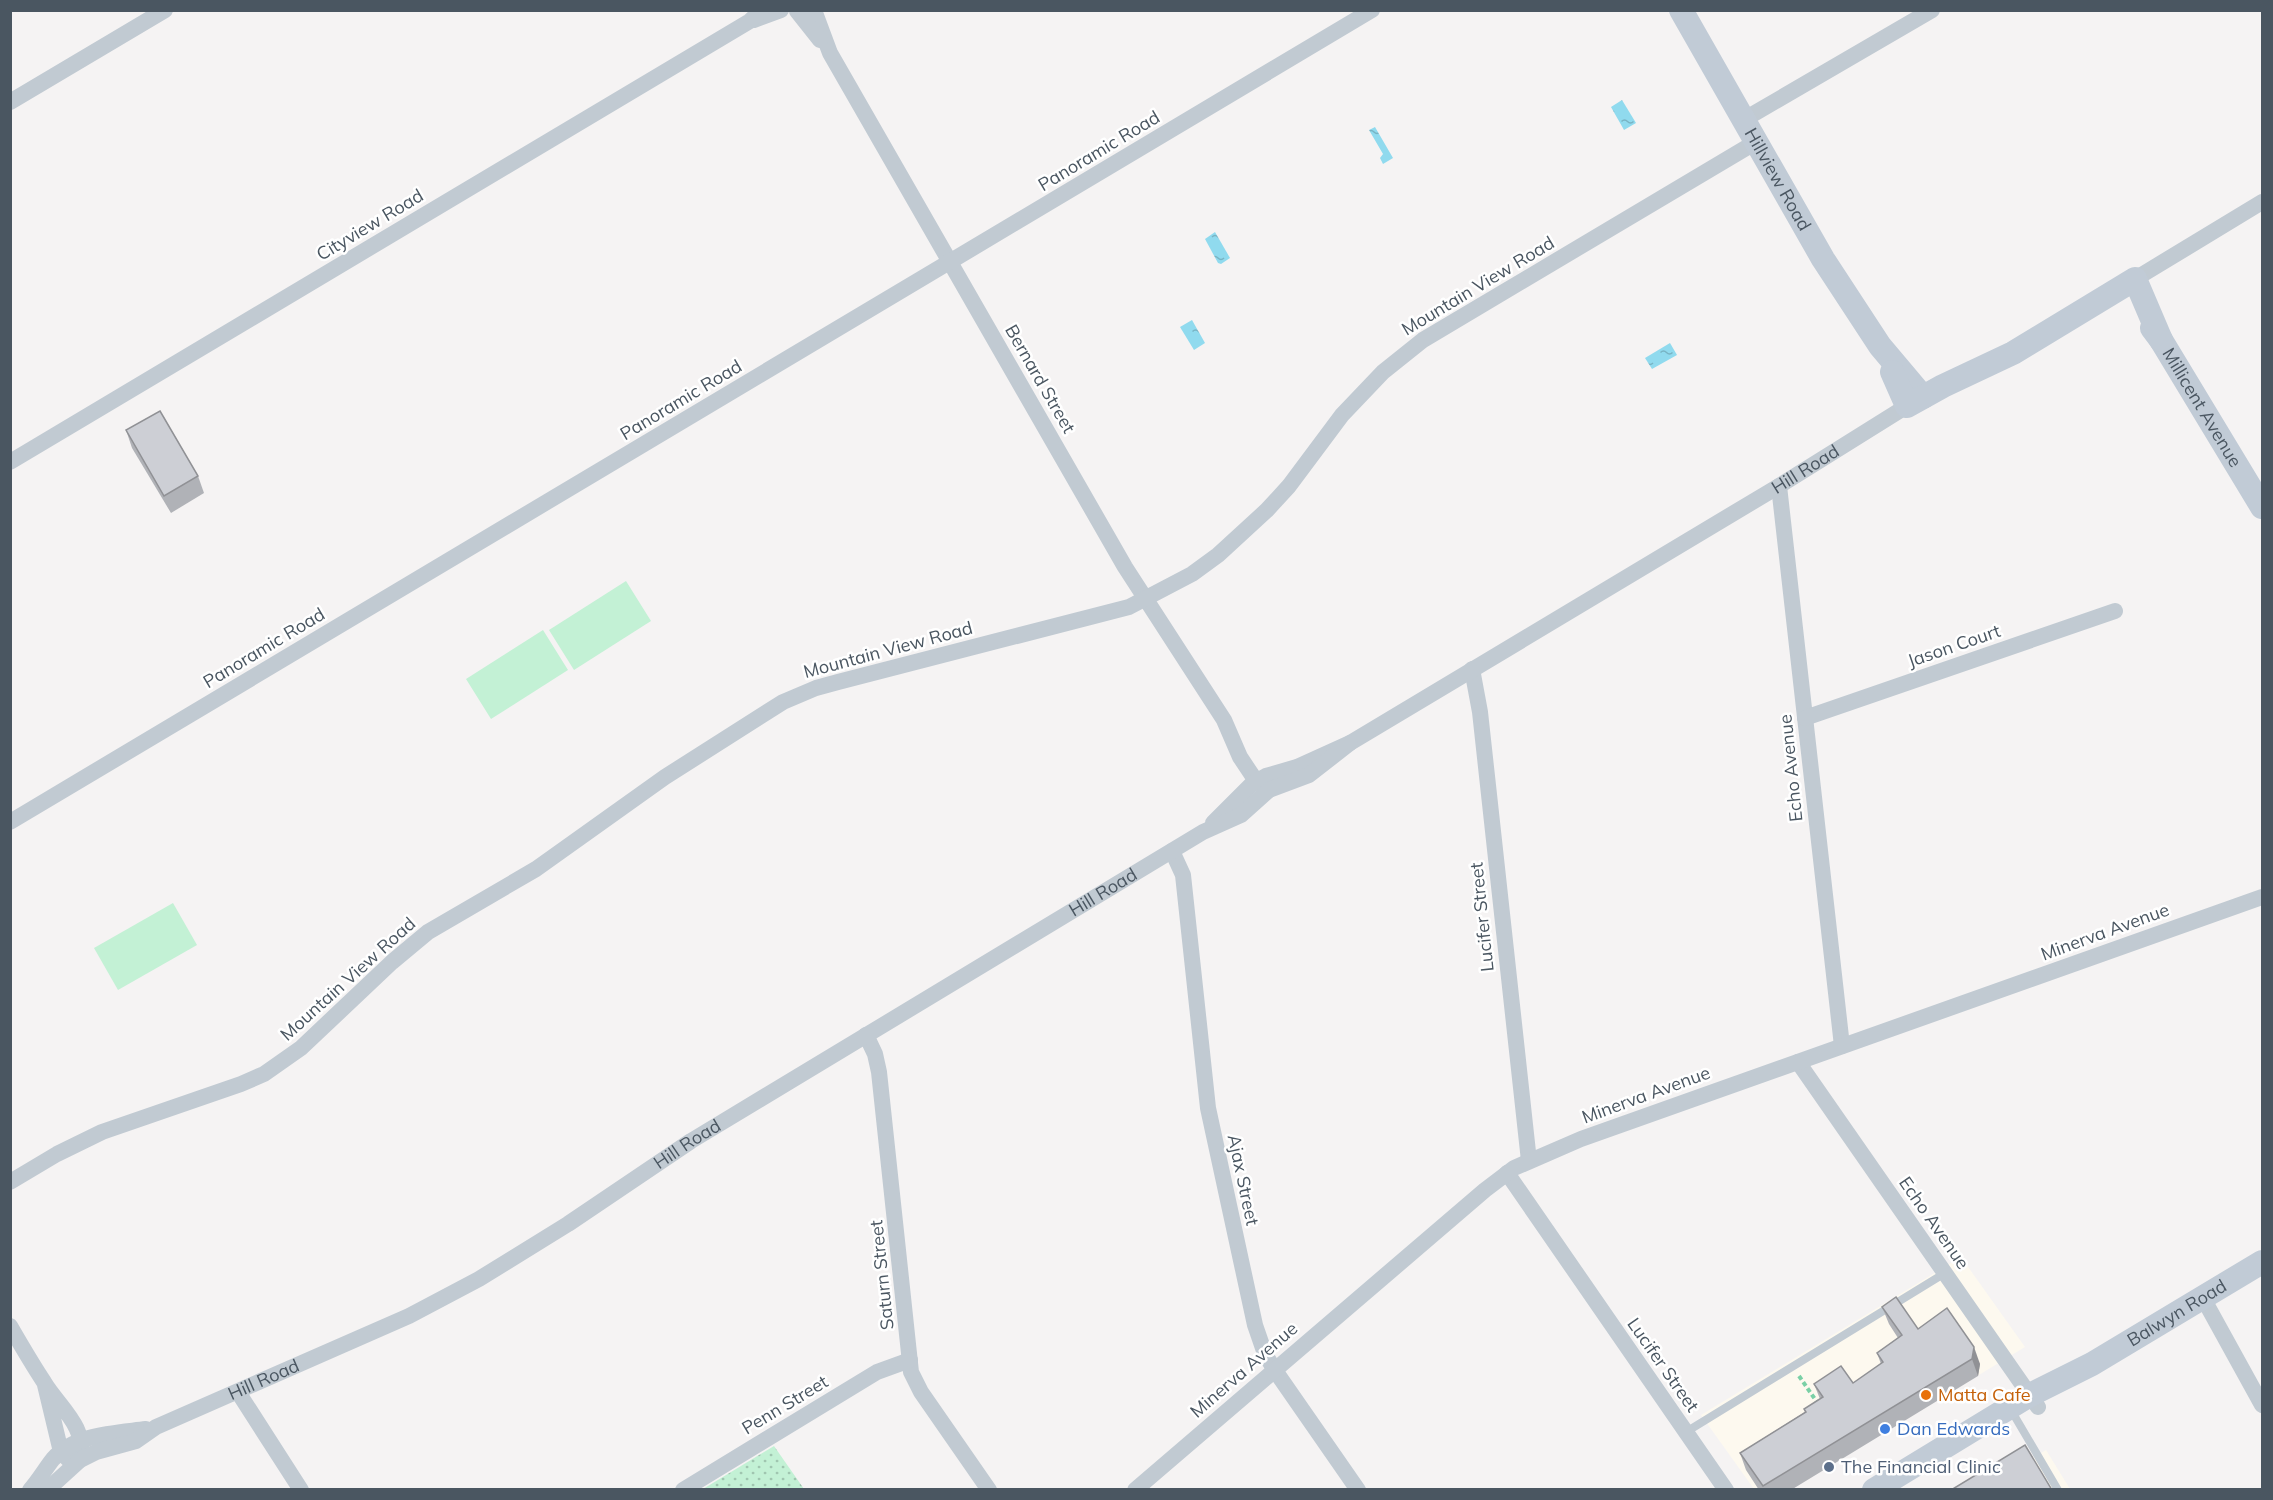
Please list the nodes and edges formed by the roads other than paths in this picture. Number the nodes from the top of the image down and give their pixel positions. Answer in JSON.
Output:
{"nodes":[{"id":1,"x":165,"y":10,"type":"edge"},
{"id":2,"x":1372,"y":10,"type":"edge"},
{"id":3,"x":1681,"y":10,"type":"edge"},
{"id":4,"x":1932,"y":10,"type":"edge"},
{"id":5,"x":797,"y":11,"type":"edge"},
{"id":6,"x":756,"y":16,"type":"edge"},
{"id":7,"x":10,"y":102,"type":"edge"},
{"id":8,"x":1743,"y":120,"type":"junction"},
{"id":9,"x":1756,"y":142,"type":"junction"},
{"id":10,"x":2262,"y":202,"type":"edge"},
{"id":11,"x":950,"y":262,"type":"junction"},
{"id":12,"x":2128,"y":284,"type":"junction"},
{"id":13,"x":1915,"y":401,"type":"junction"},
{"id":14,"x":10,"y":462,"type":"edge"},
{"id":15,"x":1779,"y":486,"type":"junction"},
{"id":16,"x":2262,"y":507,"type":"edge"},
{"id":17,"x":1146,"y":599,"type":"junction"},
{"id":18,"x":2115,"y":611,"type":"dead end"},
{"id":19,"x":1472,"y":669,"type":"junction"},
{"id":20,"x":1805,"y":718,"type":"junction"},
{"id":21,"x":1264,"y":782,"type":"junction"},
{"id":22,"x":10,"y":822,"type":"edge"},
{"id":23,"x":1172,"y":851,"type":"junction"},
{"id":24,"x":2262,"y":897,"type":"edge"},
{"id":25,"x":866,"y":1035,"type":"junction"},
{"id":26,"x":1842,"y":1046,"type":"junction"},
{"id":27,"x":1798,"y":1062,"type":"junction"},
{"id":28,"x":1529,"y":1161,"type":"junction"},
{"id":29,"x":1507,"y":1173,"type":"junction"},
{"id":30,"x":10,"y":1182,"type":"edge"},
{"id":31,"x":2262,"y":1262,"type":"edge"},
{"id":32,"x":1945,"y":1273,"type":"junction"},
{"id":33,"x":2203,"y":1298,"type":"junction"},
{"id":34,"x":10,"y":1326,"type":"edge"},
{"id":35,"x":910,"y":1360,"type":"junction"},
{"id":36,"x":1274,"y":1369,"type":"junction"},
{"id":37,"x":45,"y":1385,"type":"junction"},
{"id":38,"x":238,"y":1392,"type":"junction"},
{"id":39,"x":2262,"y":1405,"type":"edge"},
{"id":40,"x":2023,"y":1407,"type":"junction"},
{"id":41,"x":156,"y":1427,"type":"junction"},
{"id":42,"x":1686,"y":1432,"type":"junction"},
{"id":43,"x":81,"y":1441,"type":"junction"},
{"id":44,"x":61,"y":1452,"type":"junction"},
{"id":45,"x":80,"y":1460,"type":"junction"},
{"id":46,"x":30,"y":1490,"type":"edge"},
{"id":47,"x":47,"y":1490,"type":"edge"},
{"id":48,"x":301,"y":1490,"type":"edge"},
{"id":49,"x":683,"y":1490,"type":"edge"},
{"id":50,"x":989,"y":1490,"type":"edge"},
{"id":51,"x":1135,"y":1490,"type":"edge"},
{"id":52,"x":1358,"y":1490,"type":"edge"},
{"id":53,"x":1726,"y":1490,"type":"edge"},
{"id":54,"x":1874,"y":1490,"type":"edge"},
{"id":55,"x":1902,"y":1490,"type":"edge"},
{"id":56,"x":2058,"y":1490,"type":"edge"}],
"edges":[{"from":1,"to":7,"type":"street"},
{"from":2,"to":11,"type":"street","name":"Panoramic Road"},
{"from":3,"to":8,"type":"street","name":"Hillview Road"},
{"from":4,"to":8,"type":"street"},
{"from":5,"to":6,"type":"street","name":"Cityview Road"},
{"from":5,"to":11,"type":"street","name":"Bernard Street"},
{"from":6,"to":14,"type":"street","name":"Cityview Road"},
{"from":8,"to":9,"type":"street","name":"Hillview Road"},
{"from":9,"to":13,"type":"street","name":"Hillview Road"},
{"from":9,"to":17,"type":"street","name":"Mountain View Road"},
{"from":10,"to":12,"type":"street","name":"Hill Road"},
{"from":11,"to":17,"type":"street","name":"Bernard Street"},
{"from":11,"to":22,"type":"street","name":"Panoramic Road"},
{"from":12,"to":13,"type":"street","name":"Hill Road"},
{"from":12,"to":16,"type":"street","name":"Millicent Avenue"},
{"from":13,"to":15,"type":"street","name":"Hill Road"},
{"from":15,"to":19,"type":"street","name":"Hill Road"},
{"from":15,"to":20,"type":"street","name":"Echo Avenue"},
{"from":17,"to":21,"type":"street","name":"Bernard Street"},
{"from":17,"to":30,"type":"street","name":"Mountain View Road"},
{"from":18,"to":20,"type":"street","name":"Jason Court"},
{"from":19,"to":21,"type":"street","name":"Hill Road"},
{"from":19,"to":28,"type":"street","name":"Lucifer Street"},
{"from":20,"to":26,"type":"street","name":"Echo Avenue"},
{"from":21,"to":23,"type":"street","name":"Hill Road"},
{"from":23,"to":25,"type":"street","name":"Hill Road"},
{"from":23,"to":36,"type":"street","name":"Ajax Street"},
{"from":24,"to":26,"type":"street","name":"Minerva Avenue"},
{"from":25,"to":35,"type":"street","name":"Saturn Street"},
{"from":25,"to":38,"type":"street","name":"Hill Road"},
{"from":26,"to":27,"type":"street","name":"Minerva Avenue"},
{"from":27,"to":28,"type":"street","name":"Minerva Avenue"},
{"from":27,"to":32,"type":"street","name":"Echo Avenue"},
{"from":28,"to":29,"type":"street","name":"Minerva Avenue"},
{"from":29,"to":36,"type":"street","name":"Minerva Avenue"},
{"from":29,"to":42,"type":"street","name":"Lucifer Street"},
{"from":31,"to":33,"type":"street","name":"Balwyn Road"},
{"from":32,"to":40,"type":"street","name":"Echo Avenue"},
{"from":32,"to":42,"type":"lane"},
{"from":33,"to":39,"type":"street"},
{"from":33,"to":40,"type":"street","name":"Balwyn Road"},
{"from":34,"to":37,"type":"street"},
{"from":35,"to":49,"type":"street","name":"Penn Street"},
{"from":35,"to":50,"type":"street","name":"Saturn Street"},
{"from":36,"to":51,"type":"street","name":"Minerva Avenue"},
{"from":36,"to":52,"type":"street","name":"Ajax Street"},
{"from":37,"to":43,"type":"street"},
{"from":37,"to":44,"type":"street"},
{"from":38,"to":41,"type":"street","name":"Hill Road"},
{"from":38,"to":48,"type":"street"},
{"from":40,"to":54,"type":"street","name":"Balwyn Road"},
{"from":40,"to":55,"type":"street","name":"Balwyn Road"},
{"from":40,"to":56,"type":"lane"},
{"from":41,"to":43,"type":"street","name":"Hill Road"},
{"from":41,"to":45,"type":"street","name":"Hill Road"},
{"from":42,"to":53,"type":"street","name":"Lucifer Street"},
{"from":43,"to":44,"type":"street","name":"Hill Road"},
{"from":43,"to":45,"type":"street"},
{"from":44,"to":45,"type":"street"},
{"from":44,"to":46,"type":"street","name":"Hill Road"},
{"from":45,"to":47,"type":"street","name":"Hill Road"}]}
